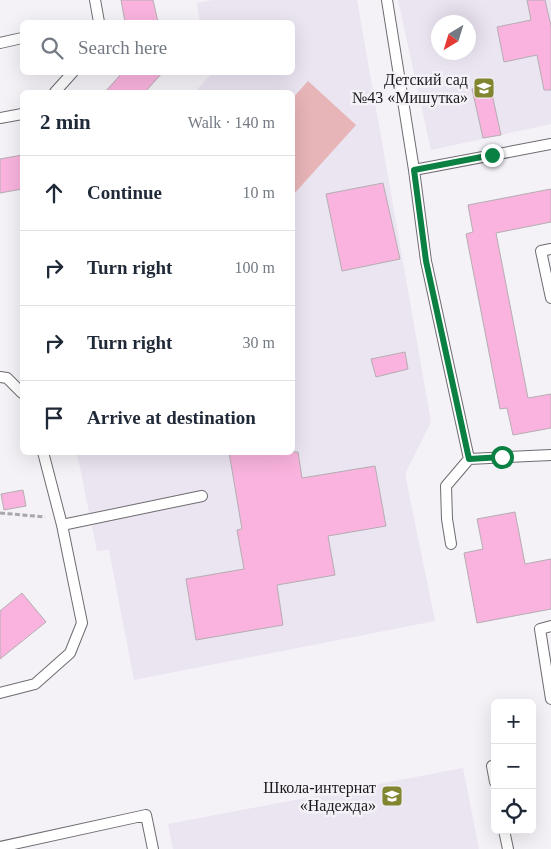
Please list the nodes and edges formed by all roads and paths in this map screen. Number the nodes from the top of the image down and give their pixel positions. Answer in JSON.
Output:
{"nodes":[{"id":1,"x":95,"y":0,"type":"edge"},
{"id":2,"x":387,"y":0,"type":"edge"},
{"id":3,"x":99,"y":20,"type":"edge"},
{"id":4,"x":20,"y":38,"type":"edge"},
{"id":5,"x":0,"y":43,"type":"edge"},
{"id":6,"x":68,"y":75,"type":"edge"},
{"id":7,"x":57,"y":90,"type":"edge"},
{"id":8,"x":20,"y":114,"type":"edge"},
{"id":9,"x":0,"y":118,"type":"edge"},
{"id":10,"x":551,"y":144,"type":"edge"},
{"id":11,"x":414,"y":170,"type":"junction"},
{"id":12,"x":551,"y":249,"type":"edge"},
{"id":13,"x":551,"y":298,"type":"edge"},
{"id":14,"x":0,"y":377,"type":"edge"},
{"id":15,"x":20,"y":392,"type":"edge"},
{"id":16,"x":44,"y":455,"type":"edge"},
{"id":17,"x":551,"y":455,"type":"edge"},
{"id":18,"x":469,"y":459,"type":"junction"},
{"id":19,"x":202,"y":496,"type":"dead end"},
{"id":20,"x":0,"y":513,"type":"edge"},
{"id":21,"x":61,"y":521,"type":"junction"},
{"id":22,"x":452,"y":544,"type":"dead end"},
{"id":23,"x":551,"y":626,"type":"edge"},
{"id":24,"x":0,"y":693,"type":"edge"},
{"id":25,"x":551,"y":699,"type":"edge"},
{"id":26,"x":505,"y":834,"type":"edge"},
{"id":27,"x":0,"y":848,"type":"edge"},
{"id":28,"x":153,"y":849,"type":"edge"},
{"id":29,"x":508,"y":849,"type":"edge"}],
"edges":[{"from":1,"to":3,"type":"lane"},
{"from":2,"to":11,"type":"lane"},
{"from":4,"to":5,"type":"lane"},
{"from":6,"to":7,"type":"lane"},
{"from":8,"to":9,"type":"lane"},
{"from":10,"to":11,"type":"lane"},
{"from":11,"to":18,"type":"lane"},
{"from":12,"to":13,"type":"lane"},
{"from":14,"to":15,"type":"lane"},
{"from":16,"to":21,"type":"lane"},
{"from":17,"to":18,"type":"lane"},
{"from":18,"to":22,"type":"lane"},
{"from":19,"to":21,"type":"lane"},
{"from":20,"to":21,"type":"path"},
{"from":21,"to":24,"type":"lane"},
{"from":23,"to":25,"type":"lane"},
{"from":26,"to":29,"type":"lane"},
{"from":27,"to":28,"type":"lane"}]}
